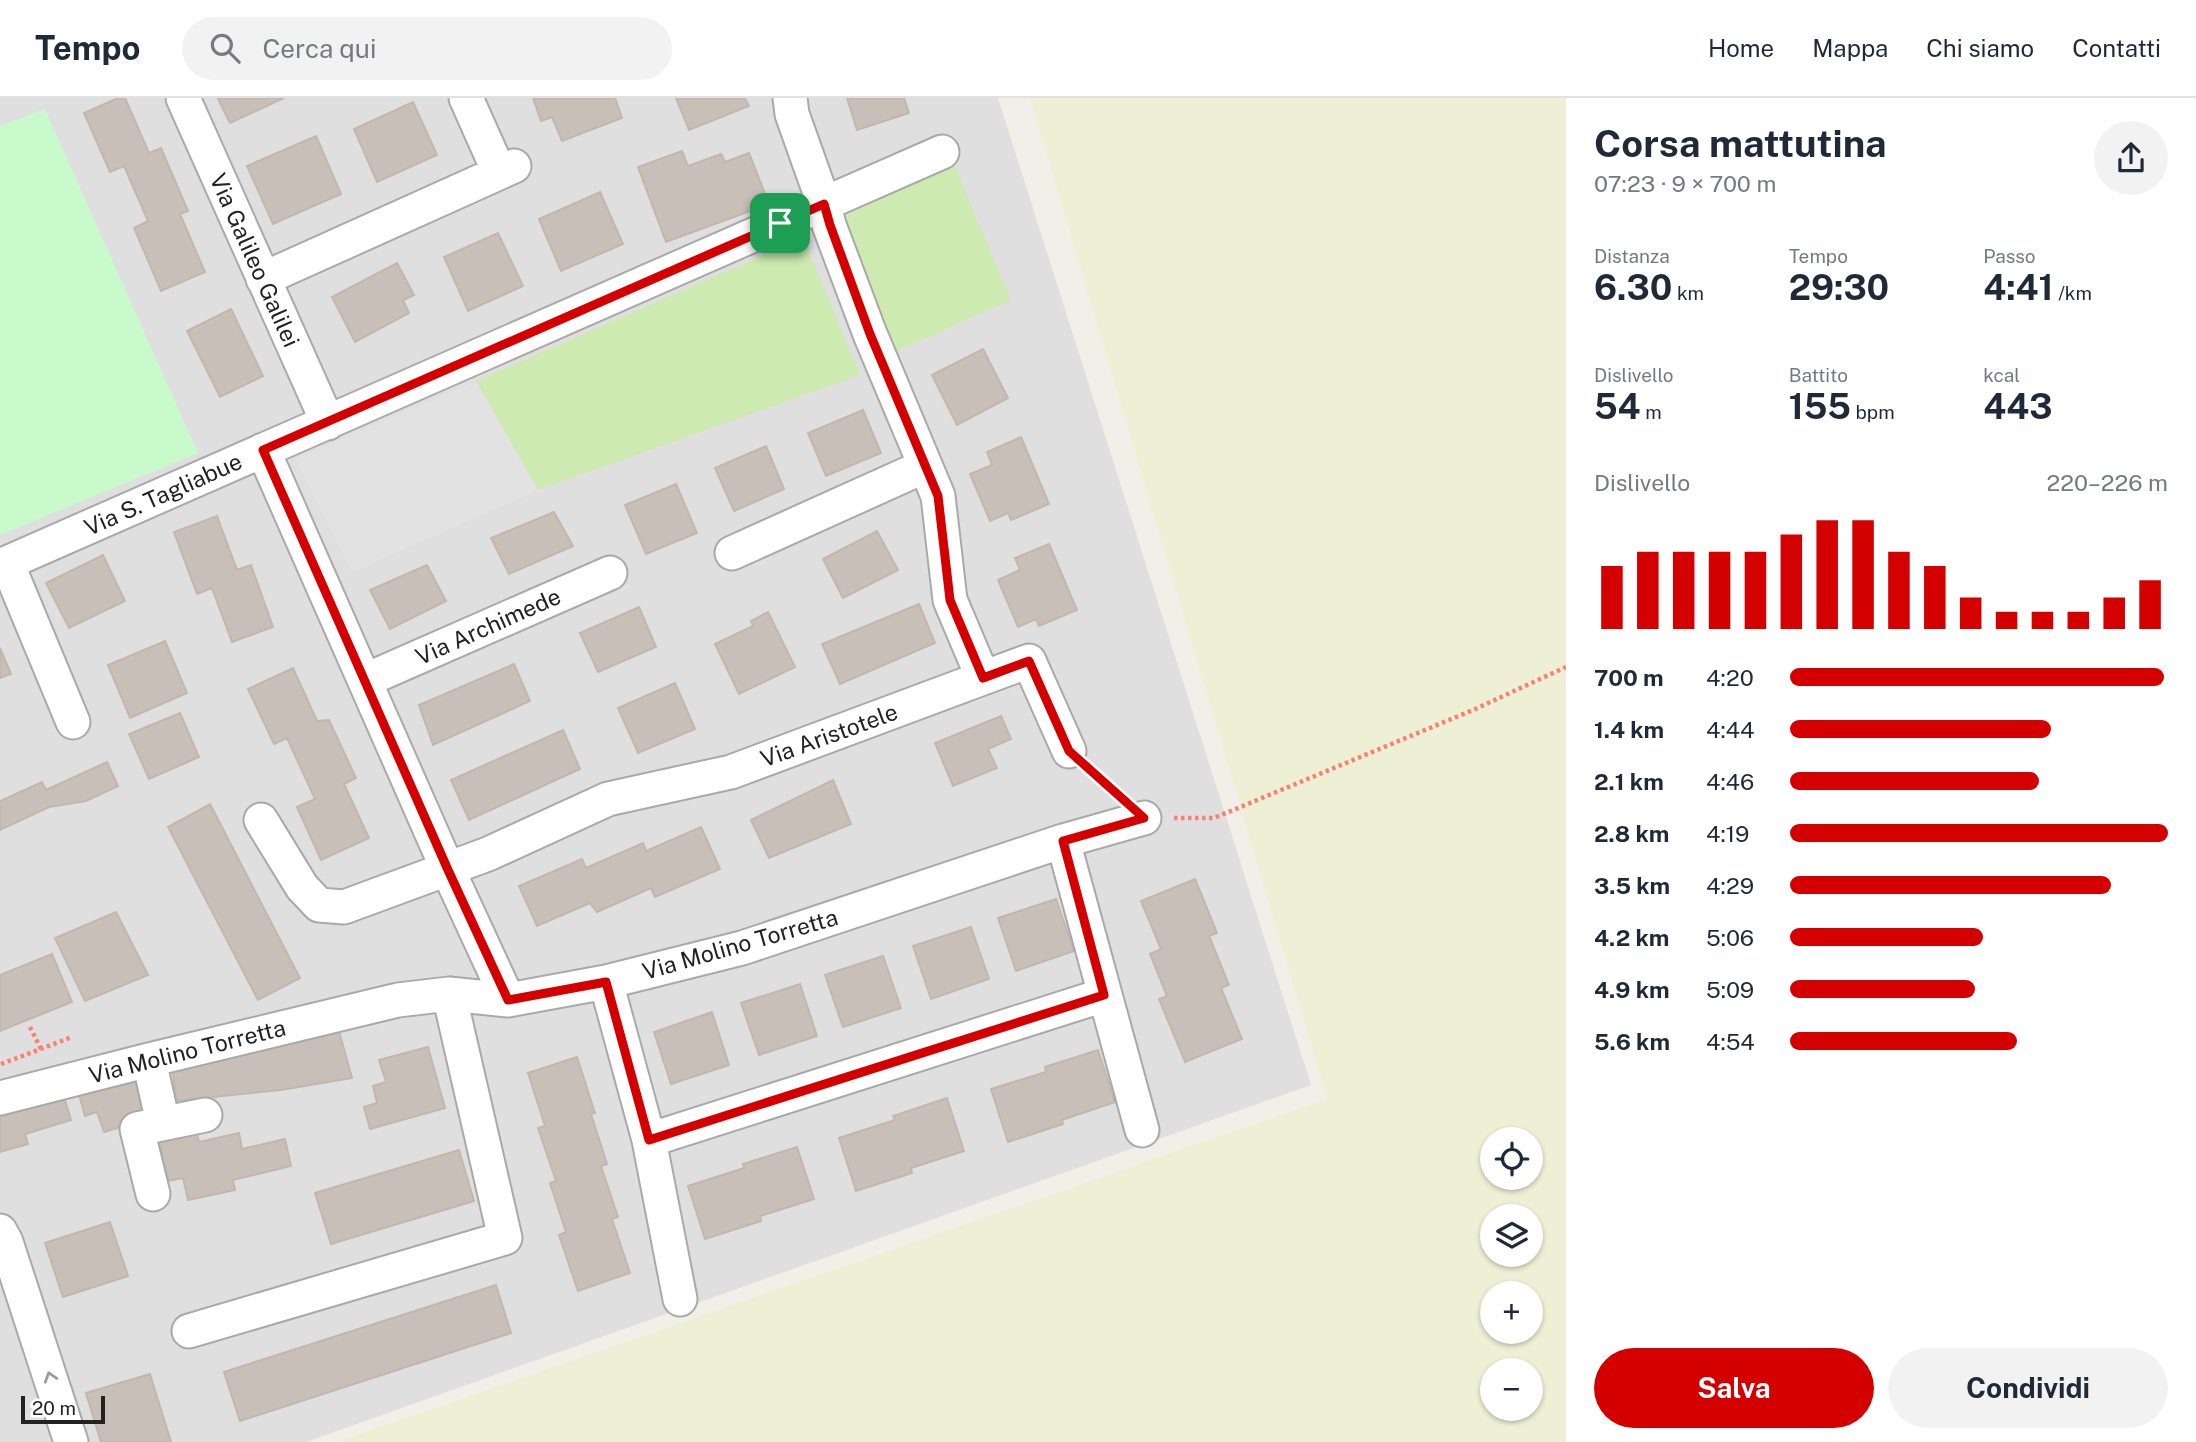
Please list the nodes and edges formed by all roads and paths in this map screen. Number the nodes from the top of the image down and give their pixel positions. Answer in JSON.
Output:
{"nodes":[{"id":1,"x":183,"y":98,"type":"edge"},
{"id":2,"x":466,"y":98,"type":"edge"},
{"id":3,"x":790,"y":98,"type":"edge"},
{"id":4,"x":942,"y":152,"type":"dead end"},
{"id":5,"x":827,"y":214,"type":"junction"},
{"id":6,"x":263,"y":279,"type":"junction"},
{"id":7,"x":328,"y":423,"type":"junction"},
{"id":8,"x":263,"y":450,"type":"junction"},
{"id":9,"x":925,"y":466,"type":"junction"},
{"id":10,"x":732,"y":553,"type":"dead end"},
{"id":11,"x":3,"y":564,"type":"edge"},
{"id":12,"x":610,"y":573,"type":"dead end"},
{"id":13,"x":1566,"y":667,"type":"edge"},
{"id":14,"x":983,"y":678,"type":"junction"},
{"id":15,"x":366,"y":680,"type":"junction"},
{"id":16,"x":73,"y":722,"type":"dead end"},
{"id":17,"x":1069,"y":751,"type":"joint"},
{"id":18,"x":1144,"y":818,"type":"junction"},
{"id":19,"x":261,"y":820,"type":"dead end"},
{"id":20,"x":1063,"y":841,"type":"junction"},
{"id":21,"x":448,"y":870,"type":"junction"},
{"id":22,"x":606,"y":982,"type":"junction"},
{"id":23,"x":449,"y":993,"type":"junction"},
{"id":24,"x":1104,"y":995,"type":"junction"},
{"id":25,"x":508,"y":1000,"type":"junction"},
{"id":26,"x":30,"y":1027,"type":"dead end"},
{"id":27,"x":72,"y":1037,"type":"dead end"},
{"id":28,"x":41,"y":1049,"type":"junction"},
{"id":29,"x":149,"y":1060,"type":"junction"},
{"id":30,"x":0,"y":1064,"type":"edge"},
{"id":31,"x":0,"y":1098,"type":"edge"},
{"id":32,"x":205,"y":1115,"type":"dead end"},
{"id":33,"x":163,"y":1124,"type":"junction"},
{"id":34,"x":1142,"y":1130,"type":"dead end"},
{"id":35,"x":649,"y":1140,"type":"junction"},
{"id":36,"x":153,"y":1194,"type":"dead end"},
{"id":37,"x":0,"y":1231,"type":"edge"},
{"id":38,"x":681,"y":1299,"type":"dead end"},
{"id":39,"x":189,"y":1331,"type":"dead end"},
{"id":40,"x":71,"y":1442,"type":"edge"}],
"edges":[{"from":1,"to":6,"type":"street","name":"Via Galileo Galilei"},
{"from":2,"to":6,"type":"street"},
{"from":3,"to":5,"type":"street"},
{"from":4,"to":5,"type":"street","name":"Via S. Tagliabue"},
{"from":5,"to":7,"type":"street","name":"Via S. Tagliabue"},
{"from":5,"to":9,"type":"street"},
{"from":6,"to":7,"type":"street","name":"Via Galileo Galilei"},
{"from":7,"to":8,"type":"street","name":"Via S. Tagliabue"},
{"from":8,"to":11,"type":"street","name":"Via S. Tagliabue"},
{"from":8,"to":15,"type":"street"},
{"from":9,"to":10,"type":"street"},
{"from":9,"to":14,"type":"street"},
{"from":11,"to":16,"type":"street"},
{"from":12,"to":15,"type":"street","name":"Via Archimede"},
{"from":13,"to":18,"type":"path"},
{"from":14,"to":17,"type":"street","name":"Via Aristotele"},
{"from":14,"to":21,"type":"street","name":"Via Aristotele"},
{"from":15,"to":21,"type":"street"},
{"from":17,"to":18,"type":"path"},
{"from":18,"to":20,"type":"street","name":"Via Molino Torretta"},
{"from":19,"to":21,"type":"street","name":"Via Aristotele"},
{"from":20,"to":22,"type":"street","name":"Via Molino Torretta"},
{"from":20,"to":24,"type":"street"},
{"from":21,"to":25,"type":"street"},
{"from":22,"to":25,"type":"street","name":"Via Molino Torretta"},
{"from":22,"to":35,"type":"street"},
{"from":23,"to":25,"type":"street","name":"Via Molino Torretta"},
{"from":23,"to":29,"type":"street","name":"Via Molino Torretta"},
{"from":23,"to":39,"type":"street"},
{"from":24,"to":34,"type":"street"},
{"from":24,"to":35,"type":"street"},
{"from":26,"to":28,"type":"path"},
{"from":27,"to":28,"type":"path"},
{"from":28,"to":30,"type":"path"},
{"from":29,"to":31,"type":"street","name":"Via Molino Torretta"},
{"from":29,"to":33,"type":"street"},
{"from":32,"to":33,"type":"street"},
{"from":33,"to":36,"type":"street"},
{"from":35,"to":38,"type":"street"},
{"from":40,"to":37,"type":"street","one_way":true}]}
